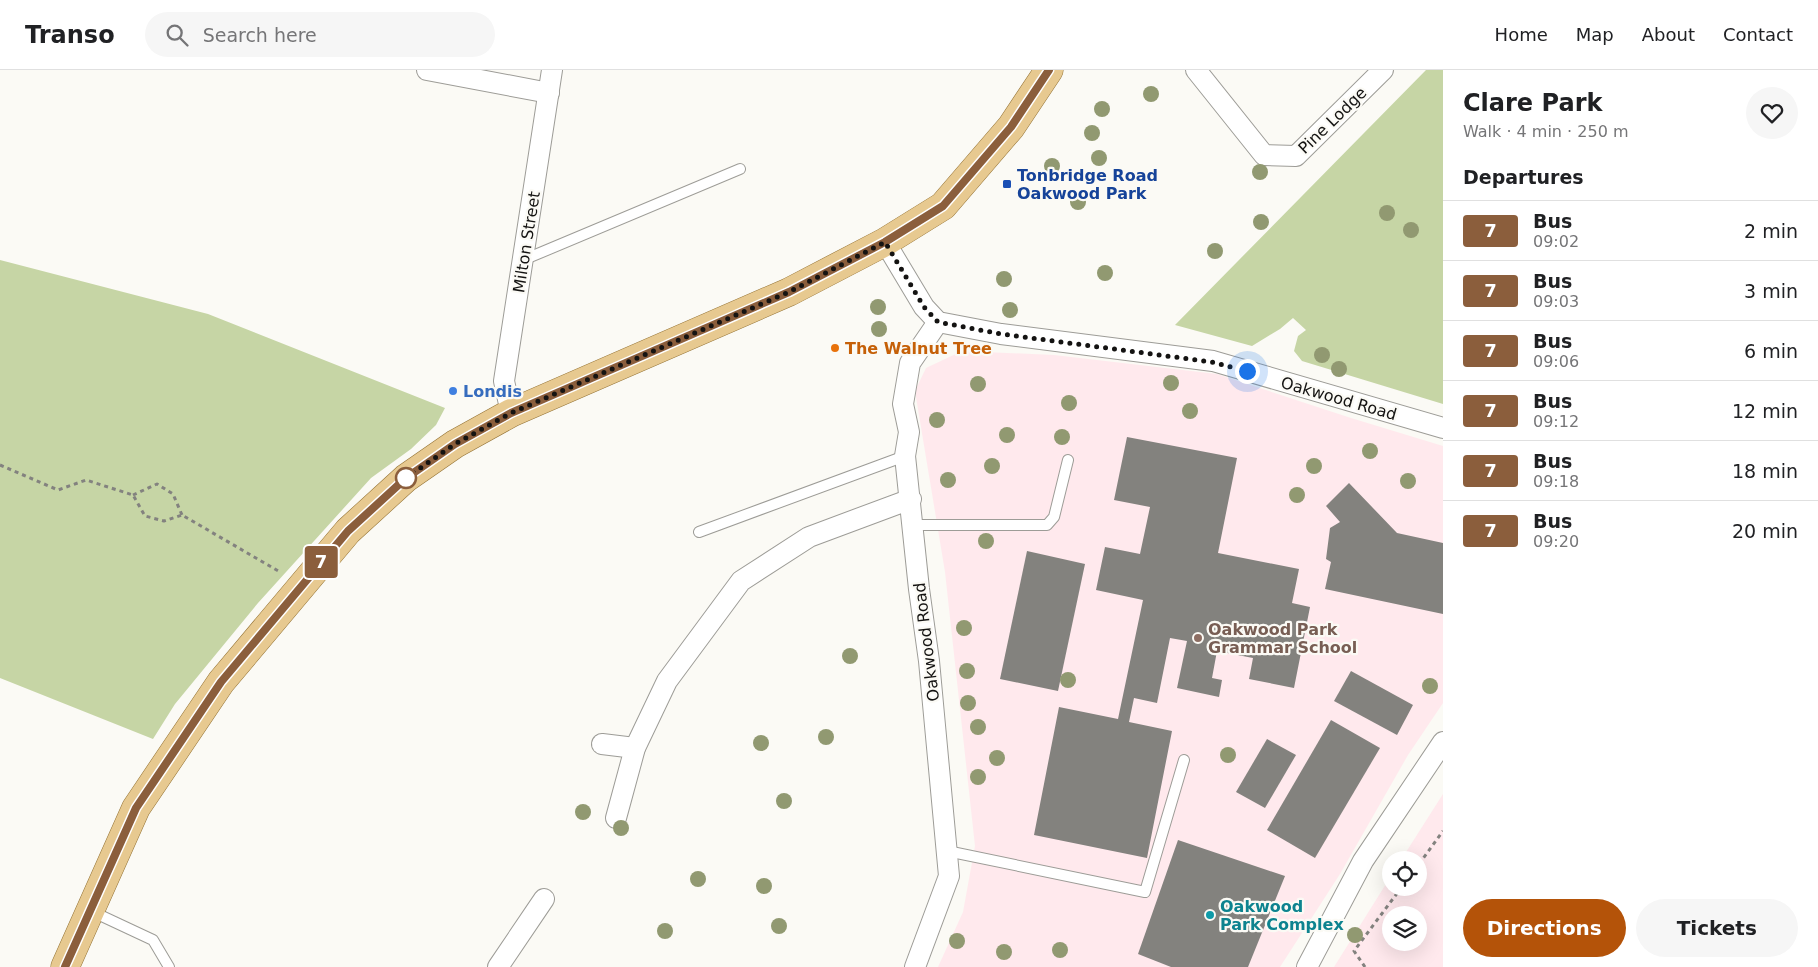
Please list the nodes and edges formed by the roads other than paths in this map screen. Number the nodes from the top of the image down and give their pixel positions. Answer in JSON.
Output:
{"nodes":[{"id":1,"x":427,"y":70,"type":"edge"},
{"id":2,"x":552,"y":70,"type":"edge"},
{"id":3,"x":1049,"y":70,"type":"edge"},
{"id":4,"x":1196,"y":70,"type":"edge"},
{"id":5,"x":1383,"y":70,"type":"edge"},
{"id":6,"x":549,"y":93,"type":"junction"},
{"id":7,"x":740,"y":169,"type":"dead end"},
{"id":8,"x":885,"y":242,"type":"junction"},
{"id":9,"x":523,"y":260,"type":"junction"},
{"id":10,"x":938,"y":322,"type":"junction"},
{"id":11,"x":511,"y":413,"type":"junction"},
{"id":12,"x":1443,"y":428,"type":"edge"},
{"id":13,"x":906,"y":456,"type":"junction"},
{"id":14,"x":1068,"y":460,"type":"dead end"},
{"id":15,"x":911,"y":499,"type":"junction"},
{"id":16,"x":914,"y":525,"type":"junction"},
{"id":17,"x":699,"y":532,"type":"dead end"},
{"id":18,"x":1443,"y":742,"type":"edge"},
{"id":19,"x":602,"y":744,"type":"dead end"},
{"id":20,"x":635,"y":748,"type":"junction"},
{"id":21,"x":1184,"y":760,"type":"dead end"},
{"id":22,"x":616,"y":818,"type":"dead end"},
{"id":23,"x":946,"y":851,"type":"junction"},
{"id":24,"x":544,"y":899,"type":"dead end"},
{"id":25,"x":90,"y":910,"type":"junction"},
{"id":26,"x":65,"y":967,"type":"edge"},
{"id":27,"x":170,"y":967,"type":"edge"},
{"id":28,"x":498,"y":967,"type":"edge"},
{"id":29,"x":915,"y":967,"type":"edge"},
{"id":30,"x":1307,"y":967,"type":"edge"}],
"edges":[{"from":1,"to":6,"type":"street"},
{"from":2,"to":6,"type":"street","name":"Milton Street"},
{"from":3,"to":8,"type":"main road"},
{"from":4,"to":5,"type":"street","name":"Pine Lodge"},
{"from":6,"to":9,"type":"street","name":"Milton Street"},
{"from":7,"to":9,"type":"lane"},
{"from":8,"to":10,"type":"street"},
{"from":8,"to":11,"type":"main road"},
{"from":9,"to":11,"type":"street","name":"Milton Street"},
{"from":10,"to":12,"type":"street","name":"Oakwood Road"},
{"from":10,"to":13,"type":"street","name":"Oakwood Road"},
{"from":11,"to":25,"type":"main road"},
{"from":13,"to":15,"type":"street","name":"Oakwood Road"},
{"from":13,"to":17,"type":"lane"},
{"from":14,"to":16,"type":"lane"},
{"from":15,"to":16,"type":"street","name":"Oakwood Road"},
{"from":15,"to":20,"type":"street"},
{"from":16,"to":23,"type":"street","name":"Oakwood Road"},
{"from":18,"to":30,"type":"street"},
{"from":19,"to":20,"type":"street"},
{"from":20,"to":22,"type":"street"},
{"from":21,"to":23,"type":"lane"},
{"from":23,"to":29,"type":"street","name":"Oakwood Road"},
{"from":24,"to":28,"type":"street"},
{"from":25,"to":26,"type":"main road"},
{"from":25,"to":27,"type":"lane"}]}
